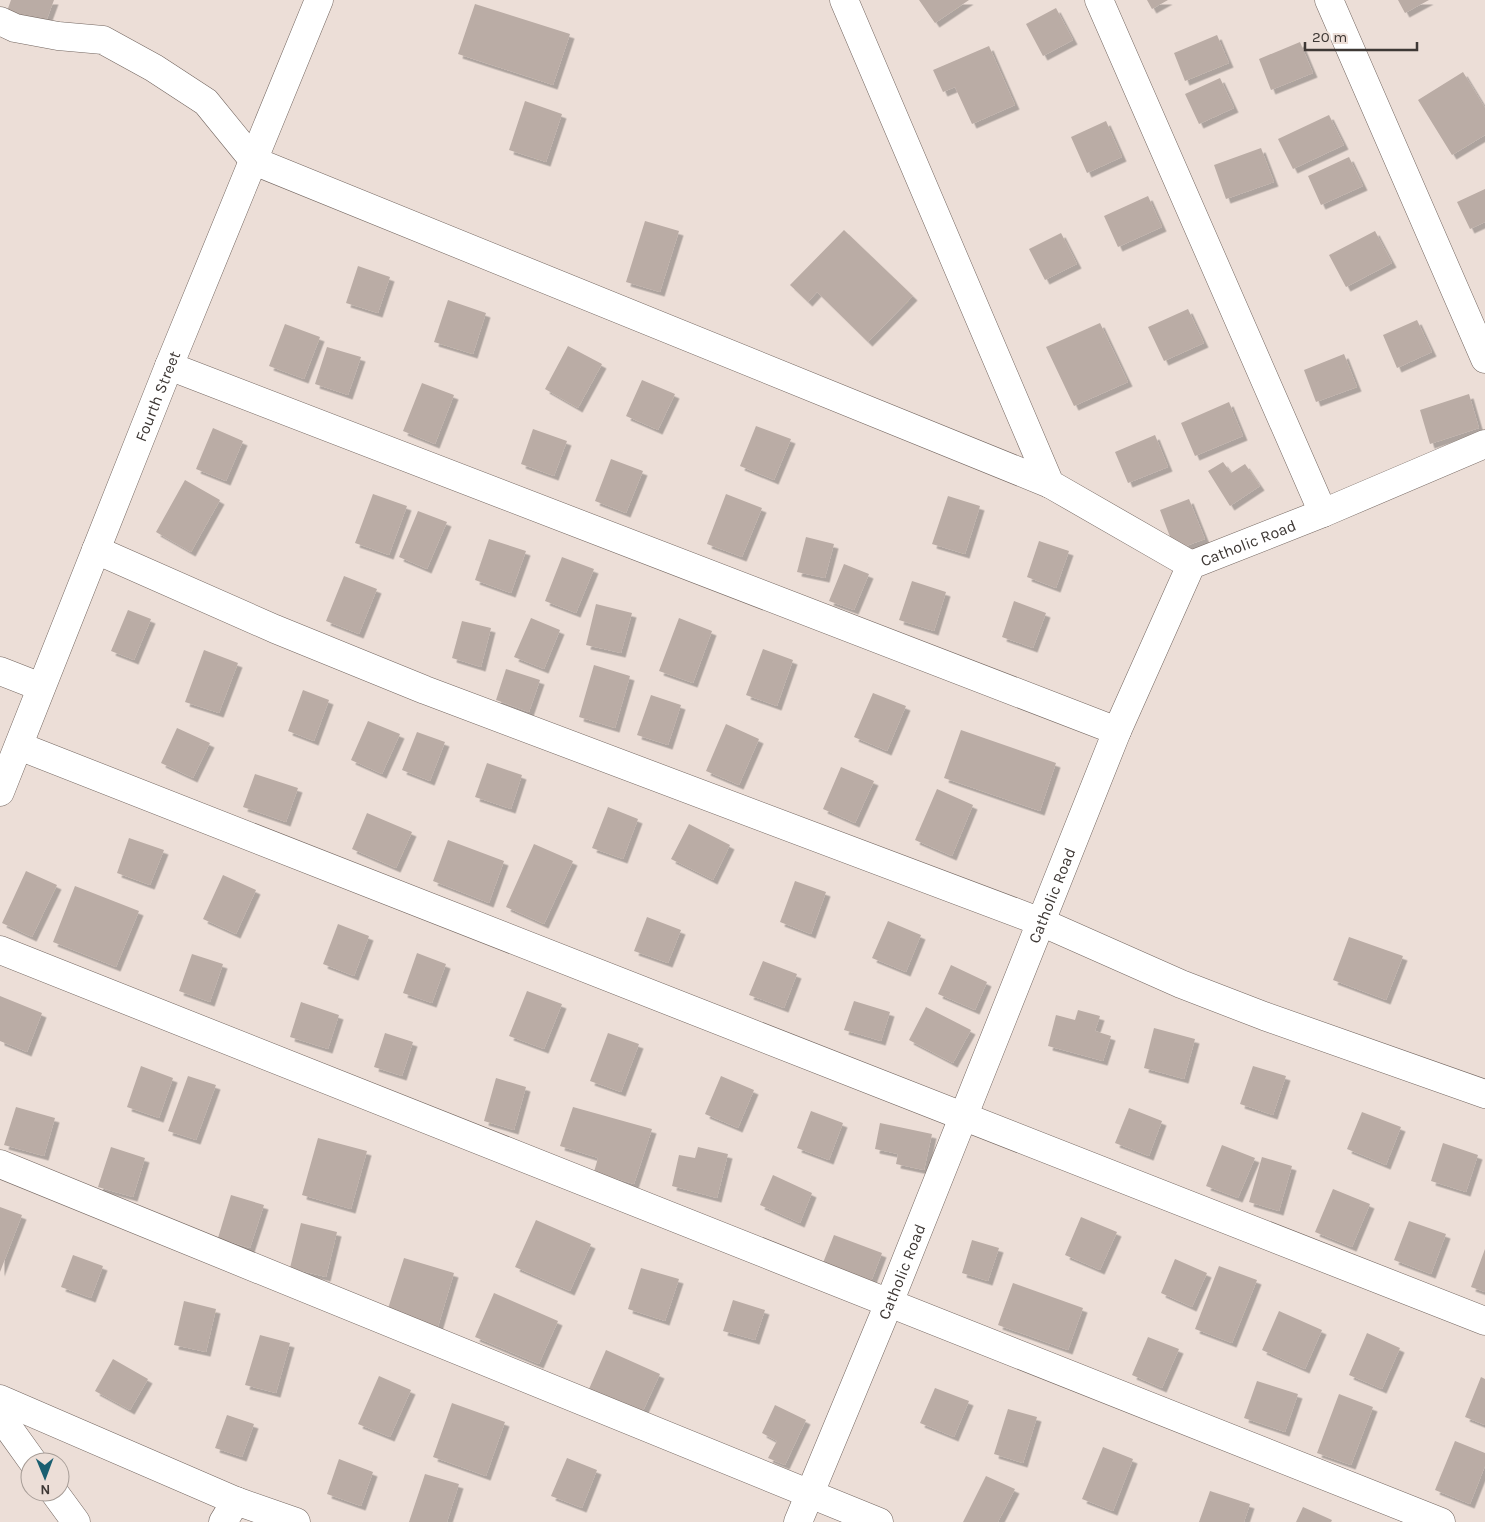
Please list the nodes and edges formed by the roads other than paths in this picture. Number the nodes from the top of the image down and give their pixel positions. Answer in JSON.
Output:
{"nodes":[{"id":1,"x":319,"y":0,"type":"edge"},
{"id":2,"x":844,"y":0,"type":"edge"},
{"id":3,"x":1098,"y":0,"type":"edge"},
{"id":4,"x":1329,"y":0,"type":"edge"},
{"id":5,"x":0,"y":21,"type":"edge"},
{"id":6,"x":254,"y":161,"type":"junction"},
{"id":7,"x":1485,"y":358,"type":"edge"},
{"id":8,"x":169,"y":366,"type":"junction"},
{"id":9,"x":1485,"y":444,"type":"edge"},
{"id":10,"x":1050,"y":484,"type":"junction"},
{"id":11,"x":1323,"y":513,"type":"junction"},
{"id":12,"x":96,"y":550,"type":"junction"},
{"id":13,"x":1190,"y":565,"type":"junction"},
{"id":14,"x":0,"y":671,"type":"edge"},
{"id":15,"x":42,"y":687,"type":"junction"},
{"id":16,"x":1117,"y":731,"type":"junction"},
{"id":17,"x":19,"y":746,"type":"junction"},
{"id":18,"x":0,"y":792,"type":"edge"},
{"id":19,"x":1041,"y":922,"type":"junction"},
{"id":20,"x":0,"y":950,"type":"edge"},
{"id":21,"x":1485,"y":1094,"type":"edge"},
{"id":22,"x":962,"y":1117,"type":"junction"},
{"id":23,"x":0,"y":1164,"type":"edge"},
{"id":24,"x":889,"y":1303,"type":"junction"},
{"id":25,"x":1485,"y":1321,"type":"edge"},
{"id":26,"x":0,"y":1399,"type":"edge"},
{"id":27,"x":0,"y":1416,"type":"edge"},
{"id":28,"x":26,"y":1452,"type":"edge"},
{"id":29,"x":809,"y":1495,"type":"junction"},
{"id":30,"x":61,"y":1502,"type":"edge"},
{"id":31,"x":229,"y":1511,"type":"edge"},
{"id":32,"x":76,"y":1522,"type":"edge"},
{"id":33,"x":296,"y":1522,"type":"edge"},
{"id":34,"x":798,"y":1522,"type":"edge"},
{"id":35,"x":879,"y":1522,"type":"edge"},
{"id":36,"x":1440,"y":1522,"type":"edge"}],
"edges":[{"from":1,"to":6,"type":"street","name":"Fourth Street"},
{"from":2,"to":10,"type":"street"},
{"from":3,"to":11,"type":"street"},
{"from":4,"to":7,"type":"street"},
{"from":5,"to":6,"type":"street"},
{"from":6,"to":8,"type":"street","name":"Fourth Street"},
{"from":6,"to":10,"type":"street"},
{"from":8,"to":12,"type":"street","name":"Fourth Street"},
{"from":8,"to":16,"type":"street"},
{"from":9,"to":11,"type":"street","name":"Catholic Road"},
{"from":10,"to":13,"type":"street"},
{"from":11,"to":13,"type":"street","name":"Catholic Road"},
{"from":12,"to":15,"type":"street","name":"Fourth Street"},
{"from":12,"to":19,"type":"street"},
{"from":13,"to":16,"type":"street","name":"Catholic Road"},
{"from":14,"to":15,"type":"street"},
{"from":15,"to":17,"type":"street","name":"Fourth Street"},
{"from":16,"to":19,"type":"street","name":"Catholic Road"},
{"from":17,"to":18,"type":"street","name":"Fourth Street"},
{"from":17,"to":22,"type":"street"},
{"from":19,"to":21,"type":"street"},
{"from":19,"to":22,"type":"street","name":"Catholic Road"},
{"from":20,"to":24,"type":"street"},
{"from":22,"to":24,"type":"street","name":"Catholic Road"},
{"from":22,"to":25,"type":"street"},
{"from":23,"to":29,"type":"street"},
{"from":24,"to":29,"type":"street","name":"Catholic Road"},
{"from":24,"to":36,"type":"street"},
{"from":26,"to":31,"type":"street"},
{"from":27,"to":28,"type":"street"},
{"from":29,"to":34,"type":"street","name":"Catholic Road"},
{"from":29,"to":35,"type":"street"},
{"from":30,"to":32,"type":"street"},
{"from":31,"to":33,"type":"street"}]}
